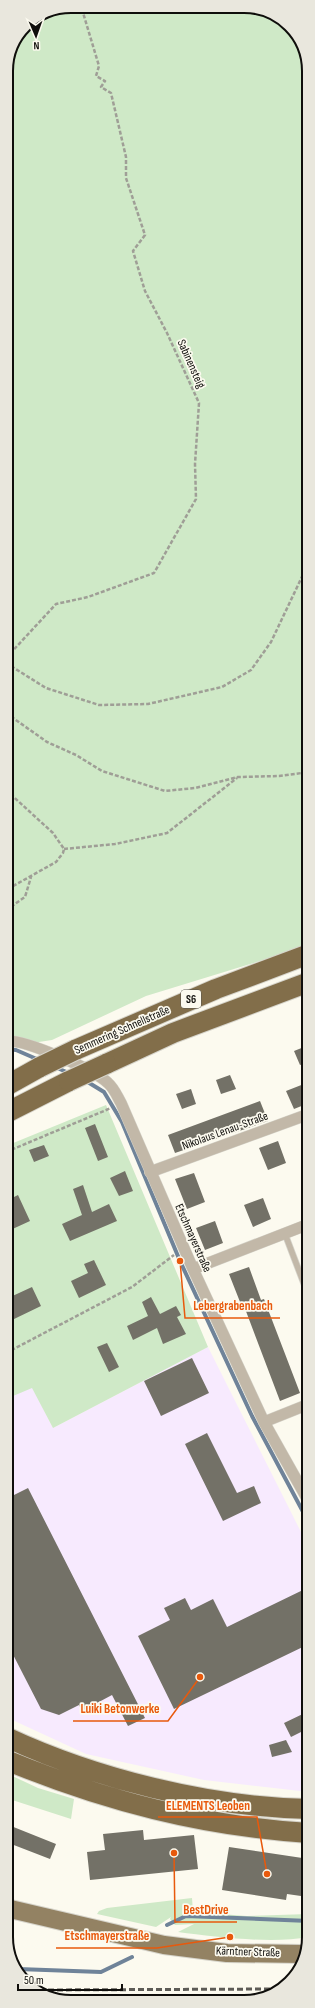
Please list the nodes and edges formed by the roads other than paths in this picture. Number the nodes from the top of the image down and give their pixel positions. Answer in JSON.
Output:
{"nodes":[{"id":1,"x":302,"y":957,"type":"edge"},
{"id":2,"x":302,"y":985,"type":"edge"},
{"id":3,"x":13,"y":1042,"type":"edge"},
{"id":4,"x":13,"y":1082,"type":"edge"},
{"id":5,"x":13,"y":1109,"type":"edge"},
{"id":6,"x":302,"y":1117,"type":"edge"},
{"id":7,"x":150,"y":1172,"type":"junction"},
{"id":8,"x":302,"y":1227,"type":"edge"},
{"id":9,"x":285,"y":1234,"type":"junction"},
{"id":10,"x":193,"y":1269,"type":"junction"},
{"id":11,"x":302,"y":1279,"type":"edge"},
{"id":12,"x":302,"y":1407,"type":"edge"},
{"id":13,"x":264,"y":1422,"type":"junction"},
{"id":14,"x":302,"y":1490,"type":"edge"},
{"id":15,"x":13,"y":1740,"type":"edge"},
{"id":16,"x":13,"y":1763,"type":"edge"},
{"id":17,"x":302,"y":1809,"type":"edge"},
{"id":18,"x":302,"y":1832,"type":"edge"},
{"id":19,"x":13,"y":1910,"type":"edge"},
{"id":20,"x":299,"y":1954,"type":"edge"}],
"edges":[{"from":1,"to":4,"type":"highway","name":"Semmering Schnellstraße","number":"S6","bridge":true},
{"from":2,"to":5,"type":"highway","name":"Semmering Schnellstraße","number":"S6","bridge":true},
{"from":3,"to":7,"type":"street","name":"Etschmayerstraße"},
{"from":6,"to":7,"type":"street","name":"Nikolaus Lenau-Straße"},
{"from":7,"to":10,"type":"street","name":"Etschmayerstraße"},
{"from":8,"to":9,"type":"street"},
{"from":9,"to":10,"type":"street"},
{"from":9,"to":11,"type":"lane"},
{"from":10,"to":13,"type":"street","name":"Etschmayerstraße"},
{"from":12,"to":13,"type":"street"},
{"from":13,"to":14,"type":"street","name":"Etschmayerstraße"},
{"from":15,"to":17,"type":"highway"},
{"from":16,"to":18,"type":"highway"},
{"from":19,"to":20,"type":"main road","name":"Kärntner Straße"}]}
